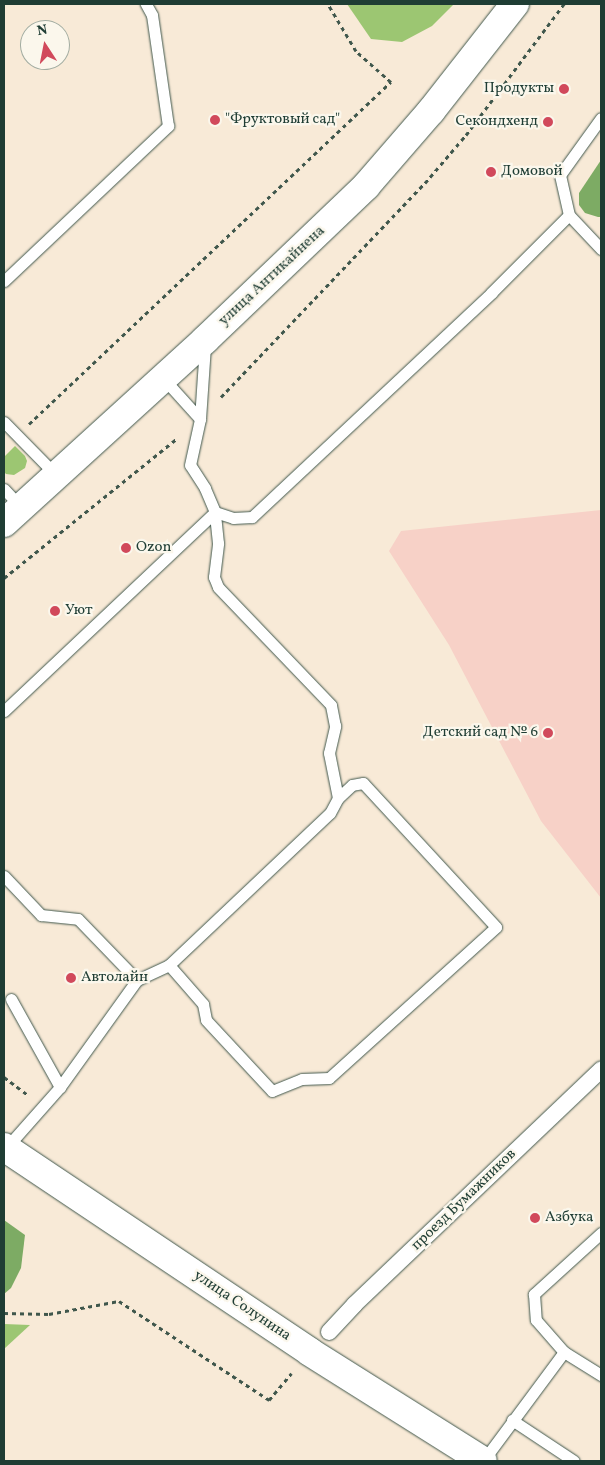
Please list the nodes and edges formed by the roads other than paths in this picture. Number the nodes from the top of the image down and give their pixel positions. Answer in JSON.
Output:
{"nodes":[{"id":1,"x":146,"y":4,"type":"edge"},
{"id":2,"x":514,"y":4,"type":"edge"},
{"id":3,"x":601,"y":118,"type":"edge"},
{"id":4,"x":568,"y":215,"type":"junction"},
{"id":5,"x":601,"y":250,"type":"edge"},
{"id":6,"x":4,"y":281,"type":"edge"},
{"id":7,"x":205,"y":340,"type":"junction"},
{"id":8,"x":163,"y":378,"type":"junction"},
{"id":9,"x":200,"y":419,"type":"junction"},
{"id":10,"x":4,"y":422,"type":"edge"},
{"id":11,"x":56,"y":476,"type":"junction"},
{"id":12,"x":10,"y":506,"type":"edge"},
{"id":13,"x":215,"y":512,"type":"junction"},
{"id":14,"x":4,"y":711,"type":"edge"},
{"id":15,"x":338,"y":798,"type":"junction"},
{"id":16,"x":4,"y":876,"type":"edge"},
{"id":17,"x":169,"y":965,"type":"junction"},
{"id":18,"x":137,"y":980,"type":"junction"},
{"id":19,"x":11,"y":999,"type":"dead end"},
{"id":20,"x":601,"y":1070,"type":"edge"},
{"id":21,"x":60,"y":1088,"type":"junction"},
{"id":22,"x":5,"y":1148,"type":"edge"},
{"id":23,"x":601,"y":1233,"type":"edge"},
{"id":24,"x":329,"y":1332,"type":"dead end"},
{"id":25,"x":564,"y":1352,"type":"junction"},
{"id":26,"x":601,"y":1375,"type":"edge"},
{"id":27,"x":512,"y":1420,"type":"junction"},
{"id":28,"x":483,"y":1461,"type":"edge"},
{"id":29,"x":574,"y":1461,"type":"edge"}],
"edges":[{"from":1,"to":6,"type":"lane"},
{"from":2,"to":7,"type":"street","name":"улица Антикайнена"},
{"from":3,"to":4,"type":"lane"},
{"from":4,"to":5,"type":"lane"},
{"from":4,"to":13,"type":"lane"},
{"from":7,"to":8,"type":"street","name":"улица Антикайнена"},
{"from":7,"to":9,"type":"lane"},
{"from":8,"to":9,"type":"lane"},
{"from":8,"to":11,"type":"street","name":"улица Антикайнена"},
{"from":9,"to":13,"type":"lane"},
{"from":10,"to":11,"type":"lane"},
{"from":11,"to":12,"type":"street","name":"улица Антикайнена"},
{"from":13,"to":14,"type":"lane"},
{"from":13,"to":15,"type":"lane"},
{"from":15,"to":17,"type":"lane"},
{"from":15,"to":17,"type":"lane"},
{"from":16,"to":18,"type":"lane"},
{"from":17,"to":18,"type":"lane"},
{"from":18,"to":21,"type":"lane"},
{"from":19,"to":21,"type":"lane"},
{"from":20,"to":24,"type":"street","name":"проезд Бумажников"},
{"from":21,"to":22,"type":"lane"},
{"from":22,"to":28,"type":"street","name":"улица Солунина"},
{"from":23,"to":25,"type":"lane"},
{"from":25,"to":26,"type":"lane"},
{"from":25,"to":27,"type":"lane"},
{"from":27,"to":28,"type":"lane"},
{"from":27,"to":29,"type":"lane"}]}
